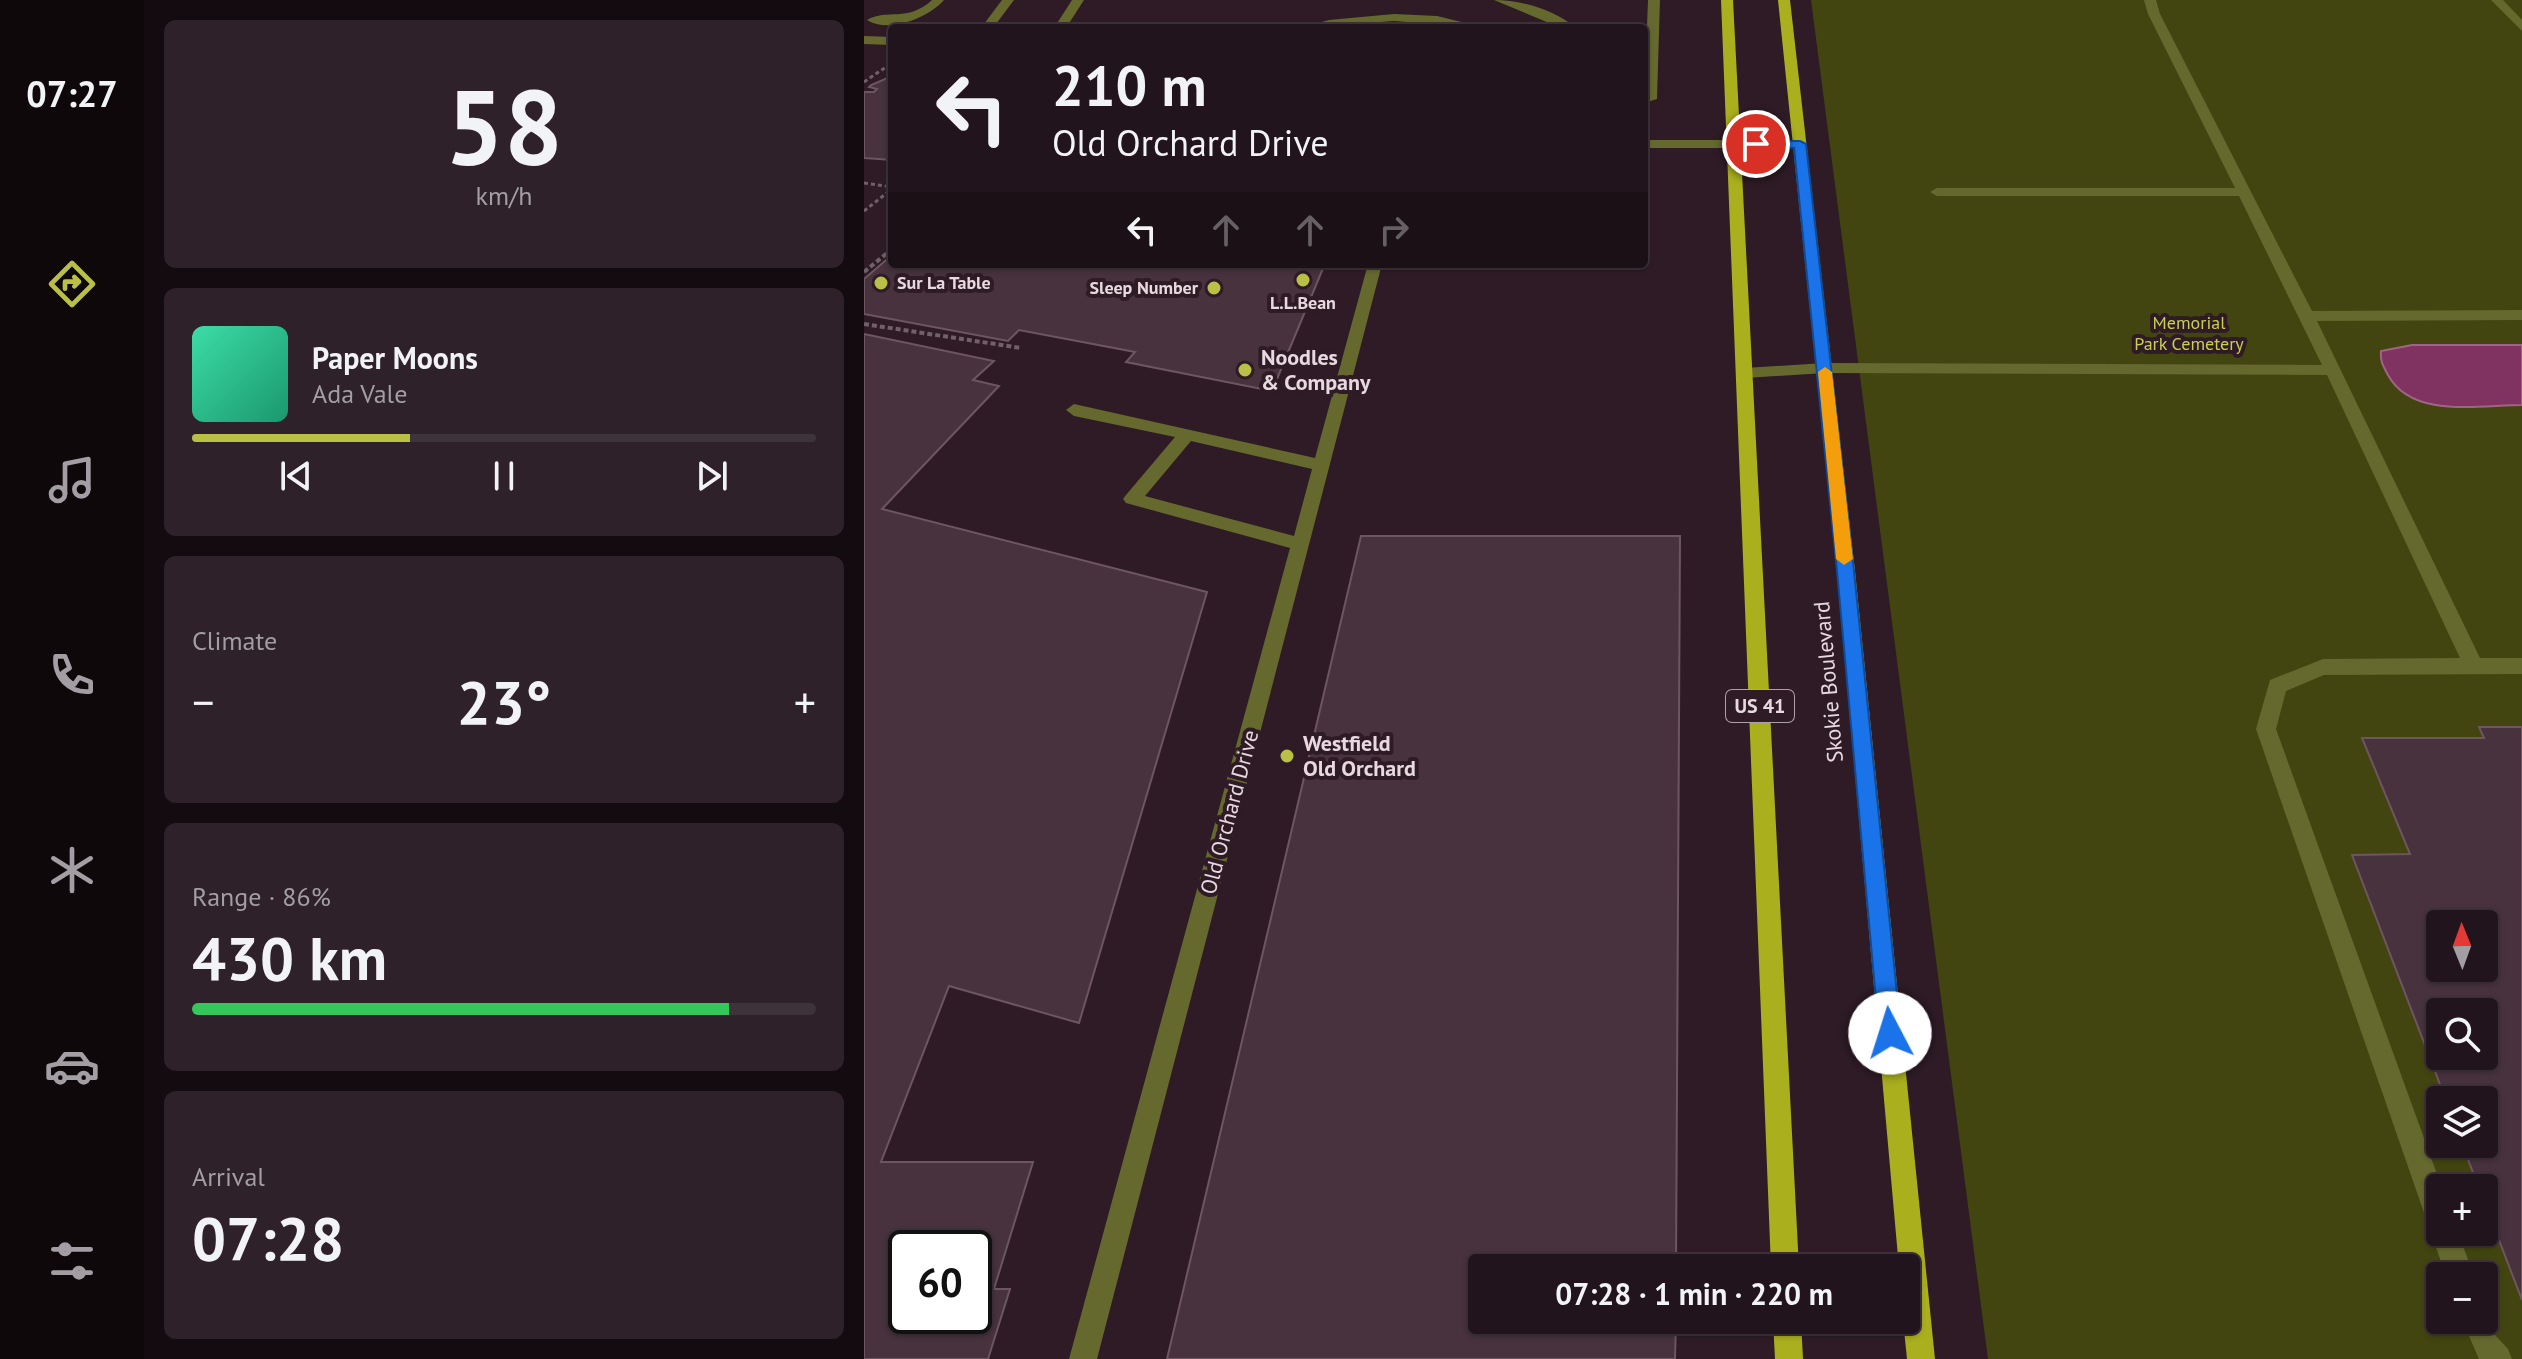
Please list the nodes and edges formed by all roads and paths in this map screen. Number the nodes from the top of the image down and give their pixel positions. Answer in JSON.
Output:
{"nodes":[{"id":1,"x":938,"y":0,"type":"edge"},
{"id":2,"x":1008,"y":0,"type":"edge"},
{"id":3,"x":1078,"y":0,"type":"edge"},
{"id":4,"x":1500,"y":0,"type":"edge"},
{"id":5,"x":1654,"y":0,"type":"edge"},
{"id":6,"x":1727,"y":0,"type":"edge"},
{"id":7,"x":1784,"y":0,"type":"edge"},
{"id":8,"x":2150,"y":0,"type":"edge"},
{"id":9,"x":2497,"y":0,"type":"edge"},
{"id":10,"x":873,"y":19,"type":"edge"},
{"id":11,"x":990,"y":24,"type":"edge"},
{"id":12,"x":1063,"y":24,"type":"edge"},
{"id":13,"x":1318,"y":24,"type":"edge"},
{"id":14,"x":1464,"y":24,"type":"edge"},
{"id":15,"x":1562,"y":24,"type":"edge"},
{"id":16,"x":2522,"y":27,"type":"edge"},
{"id":17,"x":864,"y":40,"type":"edge"},
{"id":18,"x":888,"y":41,"type":"edge"},
{"id":19,"x":887,"y":66,"type":"dead end"},
{"id":20,"x":864,"y":82,"type":"edge"},
{"id":21,"x":1648,"y":99,"type":"edge"},
{"id":22,"x":1648,"y":144,"type":"edge"},
{"id":23,"x":1734,"y":144,"type":"junction"},
{"id":24,"x":1800,"y":144,"type":"junction"},
{"id":25,"x":864,"y":183,"type":"edge"},
{"id":26,"x":888,"y":187,"type":"edge"},
{"id":27,"x":888,"y":191,"type":"edge"},
{"id":28,"x":1937,"y":192,"type":"dead end"},
{"id":29,"x":2245,"y":192,"type":"junction"},
{"id":30,"x":864,"y":211,"type":"edge"},
{"id":31,"x":888,"y":252,"type":"edge"},
{"id":32,"x":1374,"y":268,"type":"edge"},
{"id":33,"x":864,"y":272,"type":"edge"},
{"id":34,"x":2522,"y":315,"type":"edge"},
{"id":35,"x":2307,"y":316,"type":"junction"},
{"id":36,"x":864,"y":324,"type":"edge"},
{"id":37,"x":1021,"y":348,"type":"dead end"},
{"id":38,"x":1825,"y":368,"type":"junction"},
{"id":39,"x":2331,"y":370,"type":"junction"},
{"id":40,"x":1745,"y":373,"type":"junction"},
{"id":41,"x":1074,"y":410,"type":"dead end"},
{"id":42,"x":1187,"y":434,"type":"junction"},
{"id":43,"x":1321,"y":465,"type":"junction"},
{"id":44,"x":1300,"y":544,"type":"junction"},
{"id":45,"x":2473,"y":665,"type":"junction"},
{"id":46,"x":2522,"y":666,"type":"edge"},
{"id":47,"x":2426,"y":1180,"type":"edge"},
{"id":48,"x":1784,"y":1254,"type":"edge"},
{"id":49,"x":1788,"y":1334,"type":"edge"},
{"id":50,"x":2481,"y":1334,"type":"edge"},
{"id":51,"x":1083,"y":1359,"type":"edge"},
{"id":52,"x":1789,"y":1359,"type":"edge"},
{"id":53,"x":1921,"y":1359,"type":"edge"},
{"id":54,"x":2498,"y":1359,"type":"edge"}],
"edges":[{"from":1,"to":10,"type":"lane"},
{"from":2,"to":11,"type":"lane"},
{"from":3,"to":12,"type":"lane"},
{"from":4,"to":15,"type":"lane"},
{"from":5,"to":21,"type":"lane"},
{"from":6,"to":23,"type":"main road","number":"US 41"},
{"from":7,"to":24,"type":"main road","name":"Skokie Boulevard"},
{"from":8,"to":29,"type":"lane"},
{"from":9,"to":16,"type":"lane"},
{"from":13,"to":14,"type":"lane"},
{"from":17,"to":18,"type":"lane"},
{"from":19,"to":20,"type":"path"},
{"from":22,"to":23,"type":"lane"},
{"from":23,"to":24,"type":"lane"},
{"from":23,"to":40,"type":"main road","number":"US 41"},
{"from":24,"to":38,"type":"main road","name":"Skokie Boulevard"},
{"from":25,"to":26,"type":"path"},
{"from":27,"to":30,"type":"path"},
{"from":28,"to":29,"type":"lane"},
{"from":29,"to":35,"type":"lane"},
{"from":31,"to":33,"type":"path"},
{"from":32,"to":43,"type":"lane","name":"Old Orchard Drive"},
{"from":34,"to":35,"type":"lane"},
{"from":35,"to":39,"type":"lane"},
{"from":36,"to":37,"type":"path"},
{"from":38,"to":39,"type":"lane"},
{"from":38,"to":40,"type":"lane"},
{"from":38,"to":53,"type":"main road","name":"Skokie Boulevard"},
{"from":39,"to":45,"type":"lane"},
{"from":40,"to":48,"type":"main road","number":"US 41"},
{"from":41,"to":42,"type":"lane"},
{"from":42,"to":43,"type":"lane"},
{"from":42,"to":44,"type":"lane"},
{"from":43,"to":44,"type":"lane","name":"Old Orchard Drive"},
{"from":44,"to":51,"type":"lane","name":"Old Orchard Drive"},
{"from":45,"to":46,"type":"lane"},
{"from":45,"to":47,"type":"lane"},
{"from":49,"to":52,"type":"main road"},
{"from":50,"to":54,"type":"lane"}]}
